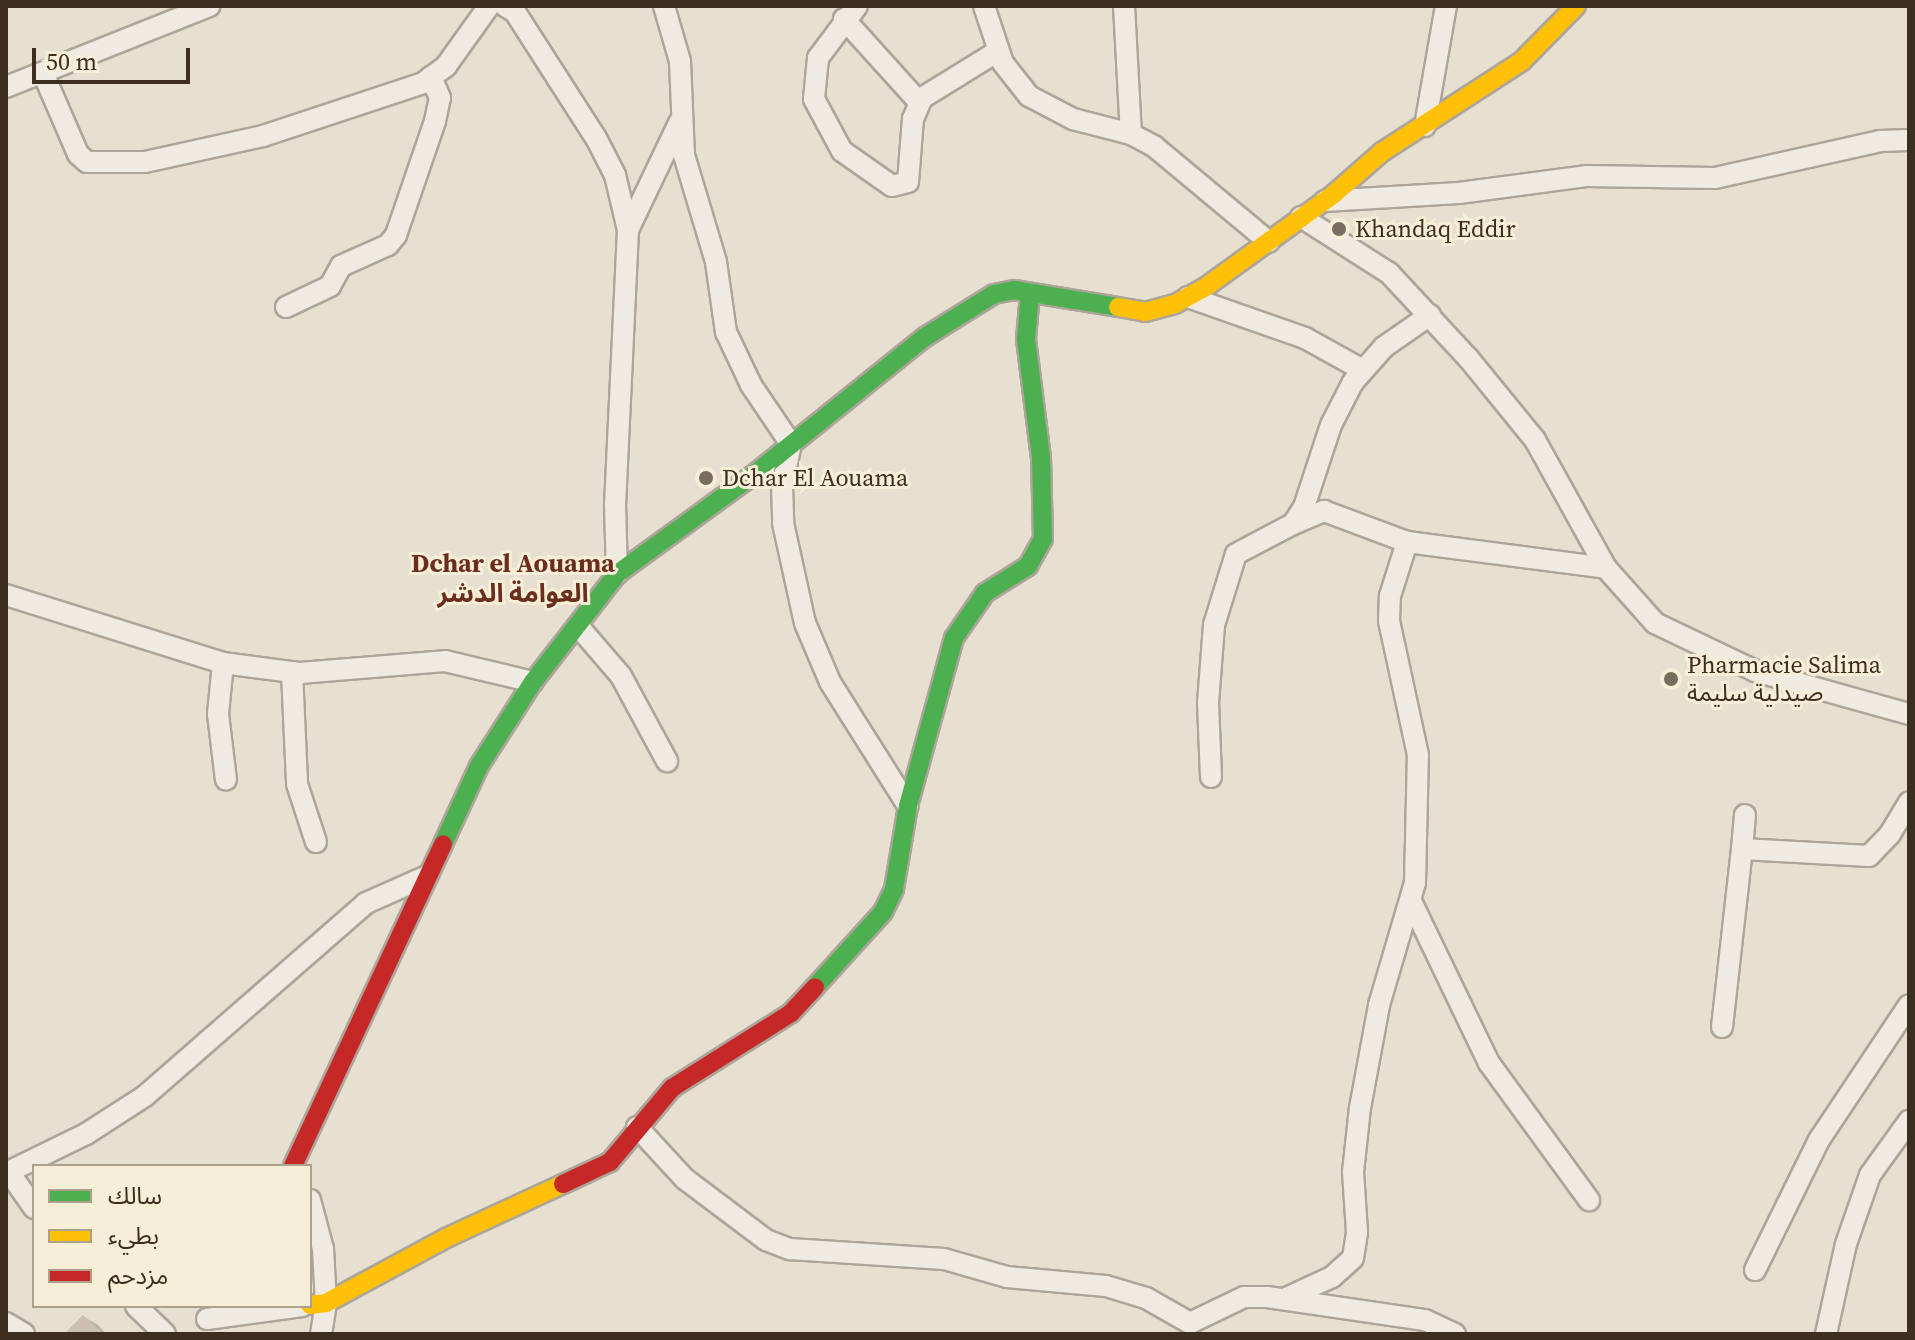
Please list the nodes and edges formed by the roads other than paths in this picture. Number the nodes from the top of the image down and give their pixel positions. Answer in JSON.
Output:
{"nodes":[{"id":1,"x":210,"y":6,"type":"edge"},
{"id":2,"x":489,"y":6,"type":"edge"},
{"id":3,"x":664,"y":6,"type":"edge"},
{"id":4,"x":984,"y":6,"type":"edge"},
{"id":5,"x":1124,"y":6,"type":"edge"},
{"id":6,"x":1446,"y":6,"type":"edge"},
{"id":7,"x":1576,"y":6,"type":"edge"},
{"id":8,"x":511,"y":8,"type":"edge"},
{"id":9,"x":850,"y":13,"type":"edge"},
{"id":10,"x":998,"y":51,"type":"junction"},
{"id":11,"x":43,"y":73,"type":"junction"},
{"id":12,"x":431,"y":77,"type":"junction"},
{"id":13,"x":6,"y":87,"type":"edge"},
{"id":14,"x":919,"y":102,"type":"junction"},
{"id":15,"x":679,"y":123,"type":"junction"},
{"id":16,"x":1425,"y":126,"type":"junction"},
{"id":17,"x":1131,"y":134,"type":"junction"},
{"id":18,"x":1909,"y":140,"type":"edge"},
{"id":19,"x":1325,"y":201,"type":"junction"},
{"id":20,"x":1301,"y":217,"type":"junction"},
{"id":21,"x":628,"y":230,"type":"junction"},
{"id":22,"x":1269,"y":242,"type":"junction"},
{"id":23,"x":1030,"y":293,"type":"junction"},
{"id":24,"x":1188,"y":297,"type":"junction"},
{"id":25,"x":286,"y":307,"type":"dead end"},
{"id":26,"x":1430,"y":315,"type":"junction"},
{"id":27,"x":1363,"y":370,"type":"junction"},
{"id":28,"x":791,"y":444,"type":"junction"},
{"id":29,"x":1293,"y":524,"type":"junction"},
{"id":30,"x":1407,"y":542,"type":"junction"},
{"id":31,"x":1606,"y":568,"type":"junction"},
{"id":32,"x":617,"y":574,"type":"junction"},
{"id":33,"x":6,"y":595,"type":"edge"},
{"id":34,"x":578,"y":626,"type":"junction"},
{"id":35,"x":223,"y":663,"type":"junction"},
{"id":36,"x":292,"y":672,"type":"junction"},
{"id":37,"x":533,"y":682,"type":"junction"},
{"id":38,"x":1909,"y":714,"type":"edge"},
{"id":39,"x":667,"y":761,"type":"dead end"},
{"id":40,"x":1211,"y":777,"type":"dead end"},
{"id":41,"x":226,"y":780,"type":"dead end"},
{"id":42,"x":1909,"y":802,"type":"edge"},
{"id":43,"x":908,"y":806,"type":"junction"},
{"id":44,"x":1745,"y":815,"type":"dead end"},
{"id":45,"x":316,"y":842,"type":"dead end"},
{"id":46,"x":1742,"y":849,"type":"junction"},
{"id":47,"x":427,"y":876,"type":"junction"},
{"id":48,"x":1411,"y":901,"type":"junction"},
{"id":49,"x":1905,"y":1018,"type":"edge"},
{"id":50,"x":1722,"y":1027,"type":"dead end"},
{"id":51,"x":1909,"y":1121,"type":"edge"},
{"id":52,"x":637,"y":1127,"type":"junction"},
{"id":53,"x":295,"y":1164,"type":"edge"},
{"id":54,"x":7,"y":1172,"type":"edge"},
{"id":55,"x":1589,"y":1200,"type":"dead end"},
{"id":56,"x":32,"y":1205,"type":"edge"},
{"id":57,"x":312,"y":1208,"type":"edge"},
{"id":58,"x":1755,"y":1270,"type":"dead end"},
{"id":59,"x":1284,"y":1299,"type":"junction"},
{"id":60,"x":318,"y":1304,"type":"edge"},
{"id":61,"x":138,"y":1308,"type":"edge"},
{"id":62,"x":272,"y":1308,"type":"edge"},
{"id":63,"x":211,"y":1312,"type":"edge"},
{"id":64,"x":6,"y":1323,"type":"edge"},
{"id":65,"x":1188,"y":1328,"type":"edge"},
{"id":66,"x":24,"y":1334,"type":"edge"},
{"id":67,"x":165,"y":1334,"type":"edge"},
{"id":68,"x":192,"y":1334,"type":"edge"},
{"id":69,"x":321,"y":1334,"type":"edge"},
{"id":70,"x":1455,"y":1334,"type":"edge"},
{"id":71,"x":1826,"y":1334,"type":"edge"}],
"edges":[{"from":1,"to":11,"type":"street"},
{"from":2,"to":12,"type":"street"},
{"from":3,"to":15,"type":"street"},
{"from":4,"to":10,"type":"street"},
{"from":5,"to":17,"type":"street"},
{"from":6,"to":16,"type":"street"},
{"from":7,"to":16,"type":"street"},
{"from":8,"to":21,"type":"street"},
{"from":9,"to":14,"type":"street"},
{"from":9,"to":14,"type":"street"},
{"from":10,"to":14,"type":"street"},
{"from":10,"to":17,"type":"street"},
{"from":11,"to":12,"type":"street"},
{"from":11,"to":13,"type":"street"},
{"from":12,"to":25,"type":"street"},
{"from":15,"to":21,"type":"street"},
{"from":15,"to":28,"type":"street"},
{"from":16,"to":19,"type":"street"},
{"from":17,"to":22,"type":"street"},
{"from":18,"to":19,"type":"street"},
{"from":19,"to":20,"type":"street"},
{"from":20,"to":22,"type":"street"},
{"from":20,"to":26,"type":"street"},
{"from":21,"to":32,"type":"street"},
{"from":22,"to":24,"type":"street"},
{"from":23,"to":24,"type":"street"},
{"from":23,"to":28,"type":"street"},
{"from":23,"to":43,"type":"street"},
{"from":24,"to":27,"type":"street"},
{"from":26,"to":27,"type":"street"},
{"from":26,"to":31,"type":"street"},
{"from":27,"to":29,"type":"street"},
{"from":28,"to":32,"type":"street"},
{"from":28,"to":43,"type":"street"},
{"from":29,"to":30,"type":"street"},
{"from":29,"to":40,"type":"street"},
{"from":30,"to":31,"type":"street"},
{"from":30,"to":48,"type":"street"},
{"from":31,"to":38,"type":"street"},
{"from":32,"to":34,"type":"street"},
{"from":33,"to":35,"type":"street"},
{"from":34,"to":37,"type":"street"},
{"from":34,"to":39,"type":"street"},
{"from":35,"to":36,"type":"street"},
{"from":35,"to":41,"type":"street"},
{"from":36,"to":37,"type":"street"},
{"from":36,"to":45,"type":"street"},
{"from":37,"to":47,"type":"street"},
{"from":42,"to":46,"type":"street"},
{"from":43,"to":52,"type":"street"},
{"from":44,"to":46,"type":"street"},
{"from":46,"to":50,"type":"street"},
{"from":47,"to":53,"type":"street"},
{"from":47,"to":54,"type":"street"},
{"from":48,"to":55,"type":"street"},
{"from":48,"to":59,"type":"street"},
{"from":49,"to":58,"type":"street"},
{"from":51,"to":71,"type":"street"},
{"from":52,"to":60,"type":"street"},
{"from":52,"to":65,"type":"street"},
{"from":54,"to":56,"type":"street"},
{"from":57,"to":60,"type":"street"},
{"from":59,"to":65,"type":"street"},
{"from":59,"to":70,"type":"street"},
{"from":60,"to":69,"type":"street"},
{"from":61,"to":67,"type":"street"},
{"from":62,"to":63,"type":"street"},
{"from":63,"to":68,"type":"street"},
{"from":64,"to":66,"type":"street"}]}
